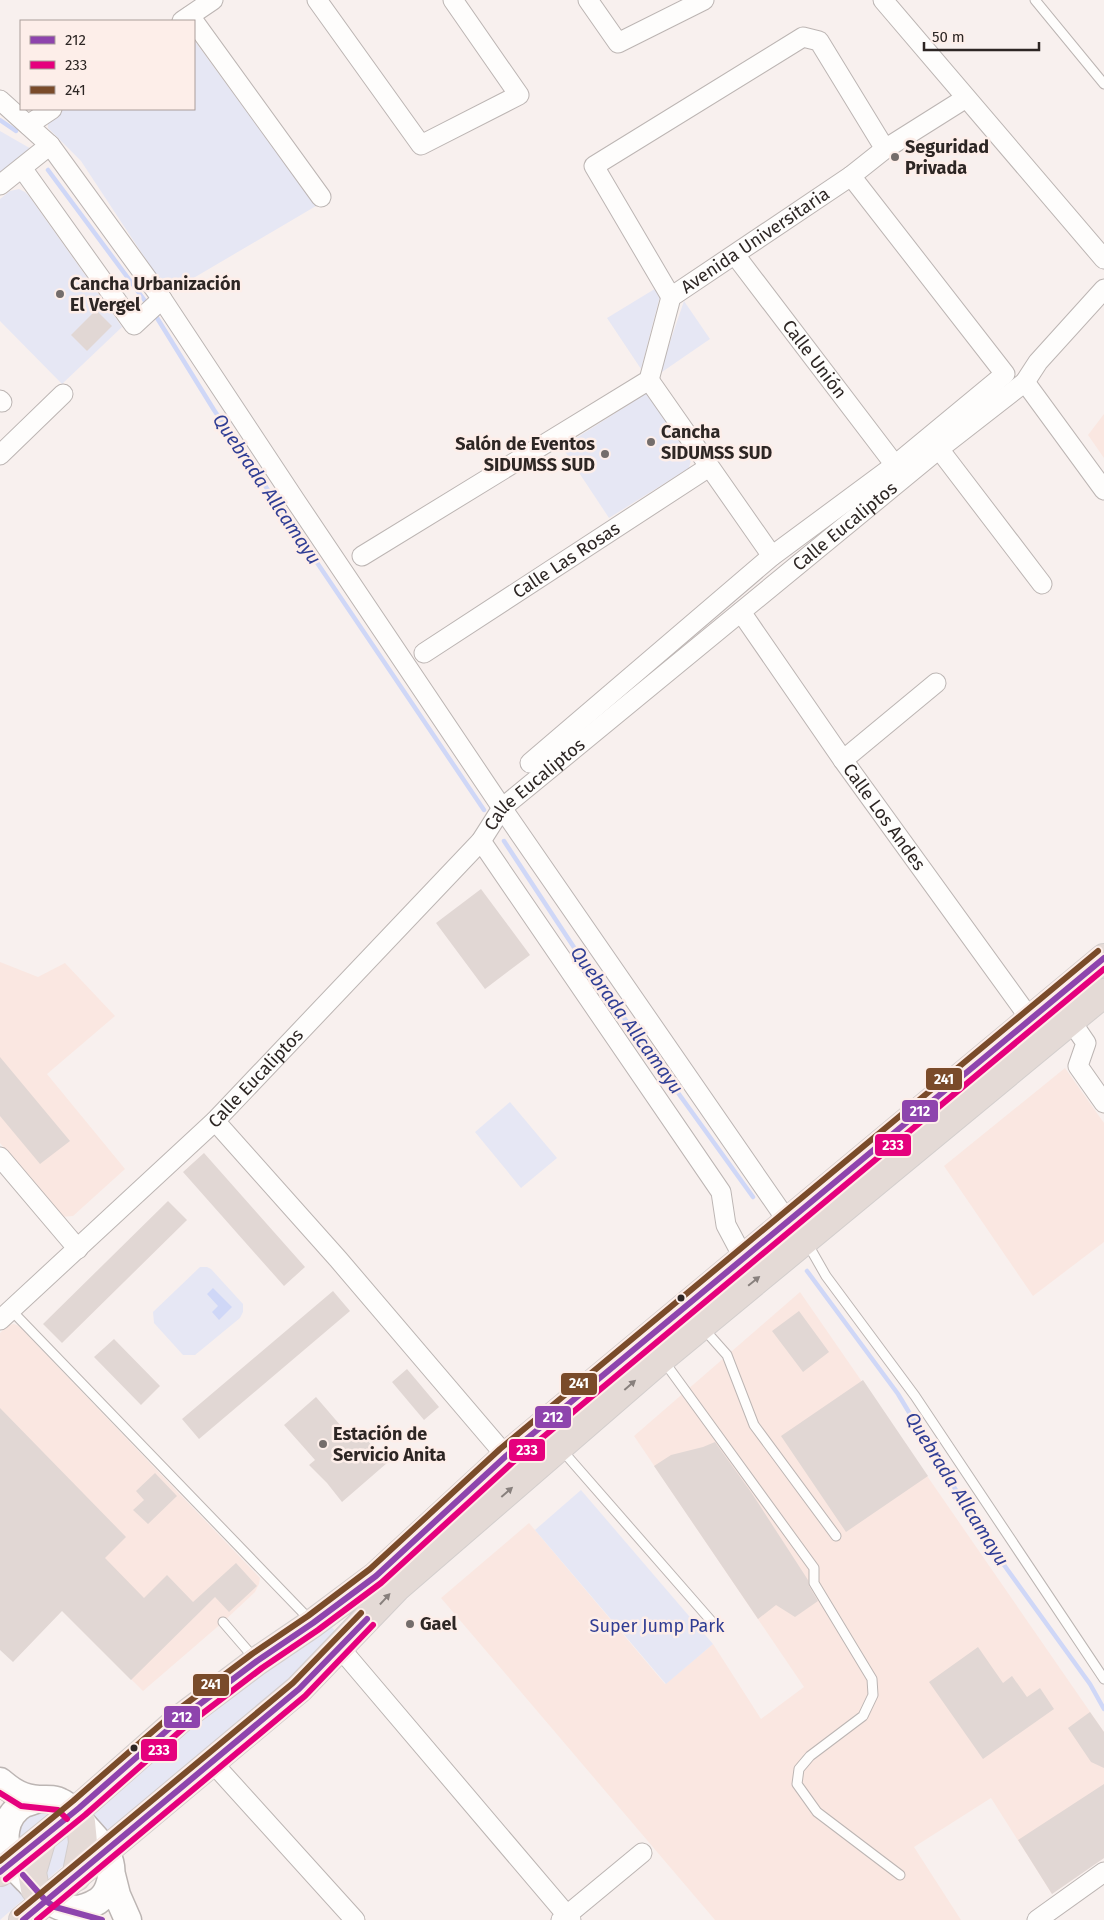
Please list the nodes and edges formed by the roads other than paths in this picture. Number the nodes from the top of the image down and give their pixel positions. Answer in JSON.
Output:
{"nodes":[{"id":1,"x":213,"y":0,"type":"edge"},
{"id":2,"x":317,"y":0,"type":"edge"},
{"id":3,"x":453,"y":0,"type":"edge"},
{"id":4,"x":588,"y":0,"type":"edge"},
{"id":5,"x":704,"y":0,"type":"edge"},
{"id":6,"x":884,"y":0,"type":"edge"},
{"id":7,"x":1035,"y":0,"type":"edge"},
{"id":8,"x":186,"y":19,"type":"edge"},
{"id":9,"x":195,"y":31,"type":"edge"},
{"id":10,"x":1104,"y":84,"type":"edge"},
{"id":11,"x":966,"y":98,"type":"junction"},
{"id":12,"x":0,"y":100,"type":"edge"},
{"id":13,"x":50,"y":110,"type":"edge"},
{"id":14,"x":28,"y":125,"type":"junction"},
{"id":15,"x":50,"y":145,"type":"junction"},
{"id":16,"x":886,"y":149,"type":"junction"},
{"id":17,"x":22,"y":168,"type":"junction"},
{"id":18,"x":851,"y":176,"type":"junction"},
{"id":19,"x":0,"y":185,"type":"edge"},
{"id":20,"x":321,"y":197,"type":"dead end"},
{"id":21,"x":735,"y":255,"type":"junction"},
{"id":22,"x":1104,"y":259,"type":"edge"},
{"id":23,"x":1104,"y":289,"type":"edge"},
{"id":24,"x":671,"y":297,"type":"junction"},
{"id":25,"x":160,"y":302,"type":"junction"},
{"id":26,"x":649,"y":380,"type":"junction"},
{"id":27,"x":1025,"y":382,"type":"junction"},
{"id":28,"x":64,"y":394,"type":"dead end"},
{"id":29,"x":939,"y":449,"type":"junction"},
{"id":30,"x":0,"y":455,"type":"edge"},
{"id":31,"x":895,"y":464,"type":"junction"},
{"id":32,"x":709,"y":467,"type":"junction"},
{"id":33,"x":1104,"y":490,"type":"edge"},
{"id":34,"x":362,"y":556,"type":"dead end"},
{"id":35,"x":772,"y":556,"type":"junction"},
{"id":36,"x":1042,"y":584,"type":"dead end"},
{"id":37,"x":741,"y":612,"type":"junction"},
{"id":38,"x":424,"y":652,"type":"dead end"},
{"id":39,"x":936,"y":683,"type":"dead end"},
{"id":40,"x":843,"y":760,"type":"junction"},
{"id":41,"x":530,"y":763,"type":"dead end"},
{"id":42,"x":502,"y":808,"type":"junction"},
{"id":43,"x":481,"y":841,"type":"junction"},
{"id":44,"x":1104,"y":958,"type":"edge"},
{"id":45,"x":1104,"y":993,"type":"edge"},
{"id":46,"x":1031,"y":1020,"type":"junction"},
{"id":47,"x":1072,"y":1021,"type":"junction"},
{"id":48,"x":1104,"y":1103,"type":"edge"},
{"id":49,"x":216,"y":1121,"type":"junction"},
{"id":50,"x":0,"y":1157,"type":"edge"},
{"id":51,"x":796,"y":1231,"type":"junction"},
{"id":52,"x":78,"y":1248,"type":"junction"},
{"id":53,"x":744,"y":1257,"type":"junction"},
{"id":54,"x":6,"y":1315,"type":"edge"},
{"id":55,"x":702,"y":1326,"type":"junction"},
{"id":56,"x":662,"y":1358,"type":"junction"},
{"id":57,"x":559,"y":1447,"type":"junction"},
{"id":58,"x":506,"y":1456,"type":"junction"},
{"id":59,"x":836,"y":1536,"type":"dead end"},
{"id":60,"x":223,"y":1622,"type":"dead end"},
{"id":61,"x":313,"y":1623,"type":"junction"},
{"id":62,"x":713,"y":1623,"type":"dead end"},
{"id":63,"x":340,"y":1648,"type":"junction"},
{"id":64,"x":256,"y":1661,"type":"junction"},
{"id":65,"x":1104,"y":1679,"type":"edge"},
{"id":66,"x":212,"y":1762,"type":"junction"},
{"id":67,"x":0,"y":1781,"type":"edge"},
{"id":68,"x":39,"y":1799,"type":"junction"},
{"id":69,"x":77,"y":1817,"type":"junction"},
{"id":70,"x":2,"y":1829,"type":"edge"},
{"id":71,"x":42,"y":1838,"type":"junction"},
{"id":72,"x":642,"y":1853,"type":"dead end"},
{"id":73,"x":109,"y":1863,"type":"junction"},
{"id":74,"x":6,"y":1867,"type":"edge"},
{"id":75,"x":1104,"y":1872,"type":"edge"},
{"id":76,"x":900,"y":1875,"type":"dead end"},
{"id":77,"x":76,"y":1876,"type":"junction"},
{"id":78,"x":49,"y":1900,"type":"junction"},
{"id":79,"x":566,"y":1918,"type":"edge"},
{"id":80,"x":23,"y":1920,"type":"edge"},
{"id":81,"x":102,"y":1920,"type":"edge"},
{"id":82,"x":128,"y":1920,"type":"edge"},
{"id":83,"x":355,"y":1920,"type":"edge"},
{"id":84,"x":1036,"y":1920,"type":"edge"}],
"edges":[{"from":1,"to":8,"type":"street"},
{"from":2,"to":3,"type":"street"},
{"from":4,"to":5,"type":"street"},
{"from":6,"to":11,"type":"street"},
{"from":7,"to":10,"type":"lane"},
{"from":9,"to":20,"type":"street"},
{"from":11,"to":16,"type":"street","name":"Avenida Universitaria"},
{"from":11,"to":22,"type":"street"},
{"from":12,"to":14,"type":"street"},
{"from":13,"to":14,"type":"street"},
{"from":14,"to":15,"type":"street"},
{"from":15,"to":17,"type":"street"},
{"from":15,"to":25,"type":"street"},
{"from":16,"to":18,"type":"street","name":"Avenida Universitaria"},
{"from":16,"to":24,"type":"street"},
{"from":17,"to":19,"type":"street"},
{"from":17,"to":25,"type":"street"},
{"from":18,"to":21,"type":"street","name":"Avenida Universitaria"},
{"from":18,"to":31,"type":"street","name":"Calle Eucaliptos"},
{"from":21,"to":24,"type":"street","name":"Avenida Universitaria"},
{"from":21,"to":31,"type":"street","name":"Calle Unión"},
{"from":23,"to":27,"type":"street","name":"Calle Eucaliptos"},
{"from":24,"to":26,"type":"street","name":"Avenida Universitaria"},
{"from":25,"to":42,"type":"street"},
{"from":26,"to":32,"type":"street"},
{"from":26,"to":34,"type":"street"},
{"from":27,"to":29,"type":"street","name":"Calle Eucaliptos"},
{"from":27,"to":33,"type":"street"},
{"from":28,"to":30,"type":"street"},
{"from":29,"to":36,"type":"street"},
{"from":29,"to":37,"type":"street","name":"Calle Eucaliptos"},
{"from":31,"to":35,"type":"street","name":"Calle Eucaliptos"},
{"from":32,"to":35,"type":"street"},
{"from":32,"to":38,"type":"street","name":"Calle Las Rosas"},
{"from":35,"to":41,"type":"street","name":"Calle Eucaliptos"},
{"from":37,"to":40,"type":"street","name":"Calle Los Andes"},
{"from":37,"to":42,"type":"street","name":"Calle Eucaliptos"},
{"from":39,"to":40,"type":"street"},
{"from":40,"to":46,"type":"street","name":"Calle Los Andes"},
{"from":42,"to":43,"type":"street","name":"Calle Eucaliptos"},
{"from":42,"to":51,"type":"street"},
{"from":43,"to":49,"type":"street","name":"Calle Eucaliptos"},
{"from":43,"to":53,"type":"street"},
{"from":44,"to":46,"type":"highway"},
{"from":45,"to":47,"type":"highway"},
{"from":46,"to":51,"type":"highway"},
{"from":47,"to":48,"type":"street"},
{"from":47,"to":51,"type":"highway"},
{"from":49,"to":52,"type":"street","name":"Calle Eucaliptos"},
{"from":49,"to":58,"type":"street"},
{"from":50,"to":52,"type":"street"},
{"from":51,"to":53,"type":"highway"},
{"from":55,"to":51,"type":"highway","one_way":true},
{"from":51,"to":65,"type":"lane"},
{"from":52,"to":54,"type":"street","name":"Calle Eucaliptos"},
{"from":53,"to":58,"type":"highway"},
{"from":54,"to":61,"type":"lane"},
{"from":55,"to":56,"type":"highway"},
{"from":55,"to":59,"type":"lane"},
{"from":57,"to":56,"type":"highway","one_way":true},
{"from":56,"to":76,"type":"lane"},
{"from":57,"to":62,"type":"lane"},
{"from":63,"to":57,"type":"highway","one_way":true},
{"from":58,"to":61,"type":"highway"},
{"from":60,"to":64,"type":"lane"},
{"from":61,"to":64,"type":"highway"},
{"from":63,"to":66,"type":"highway"},
{"from":63,"to":79,"type":"street"},
{"from":64,"to":69,"type":"highway"},
{"from":66,"to":73,"type":"highway"},
{"from":66,"to":83,"type":"street"},
{"from":67,"to":68,"type":"main road"},
{"from":68,"to":69,"type":"main road"},
{"from":68,"to":70,"type":"main road"},
{"from":69,"to":71,"type":"highway"},
{"from":69,"to":73,"type":"main road"},
{"from":69,"to":77,"type":"highway"},
{"from":70,"to":74,"type":"main road"},
{"from":71,"to":74,"type":"highway"},
{"from":71,"to":78,"type":"highway"},
{"from":72,"to":79,"type":"street"},
{"from":73,"to":77,"type":"highway"},
{"from":73,"to":78,"type":"main road"},
{"from":73,"to":82,"type":"main road"},
{"from":74,"to":78,"type":"main road"},
{"from":75,"to":84,"type":"street"},
{"from":77,"to":78,"type":"highway"},
{"from":78,"to":80,"type":"highway"},
{"from":78,"to":81,"type":"main road"}]}
